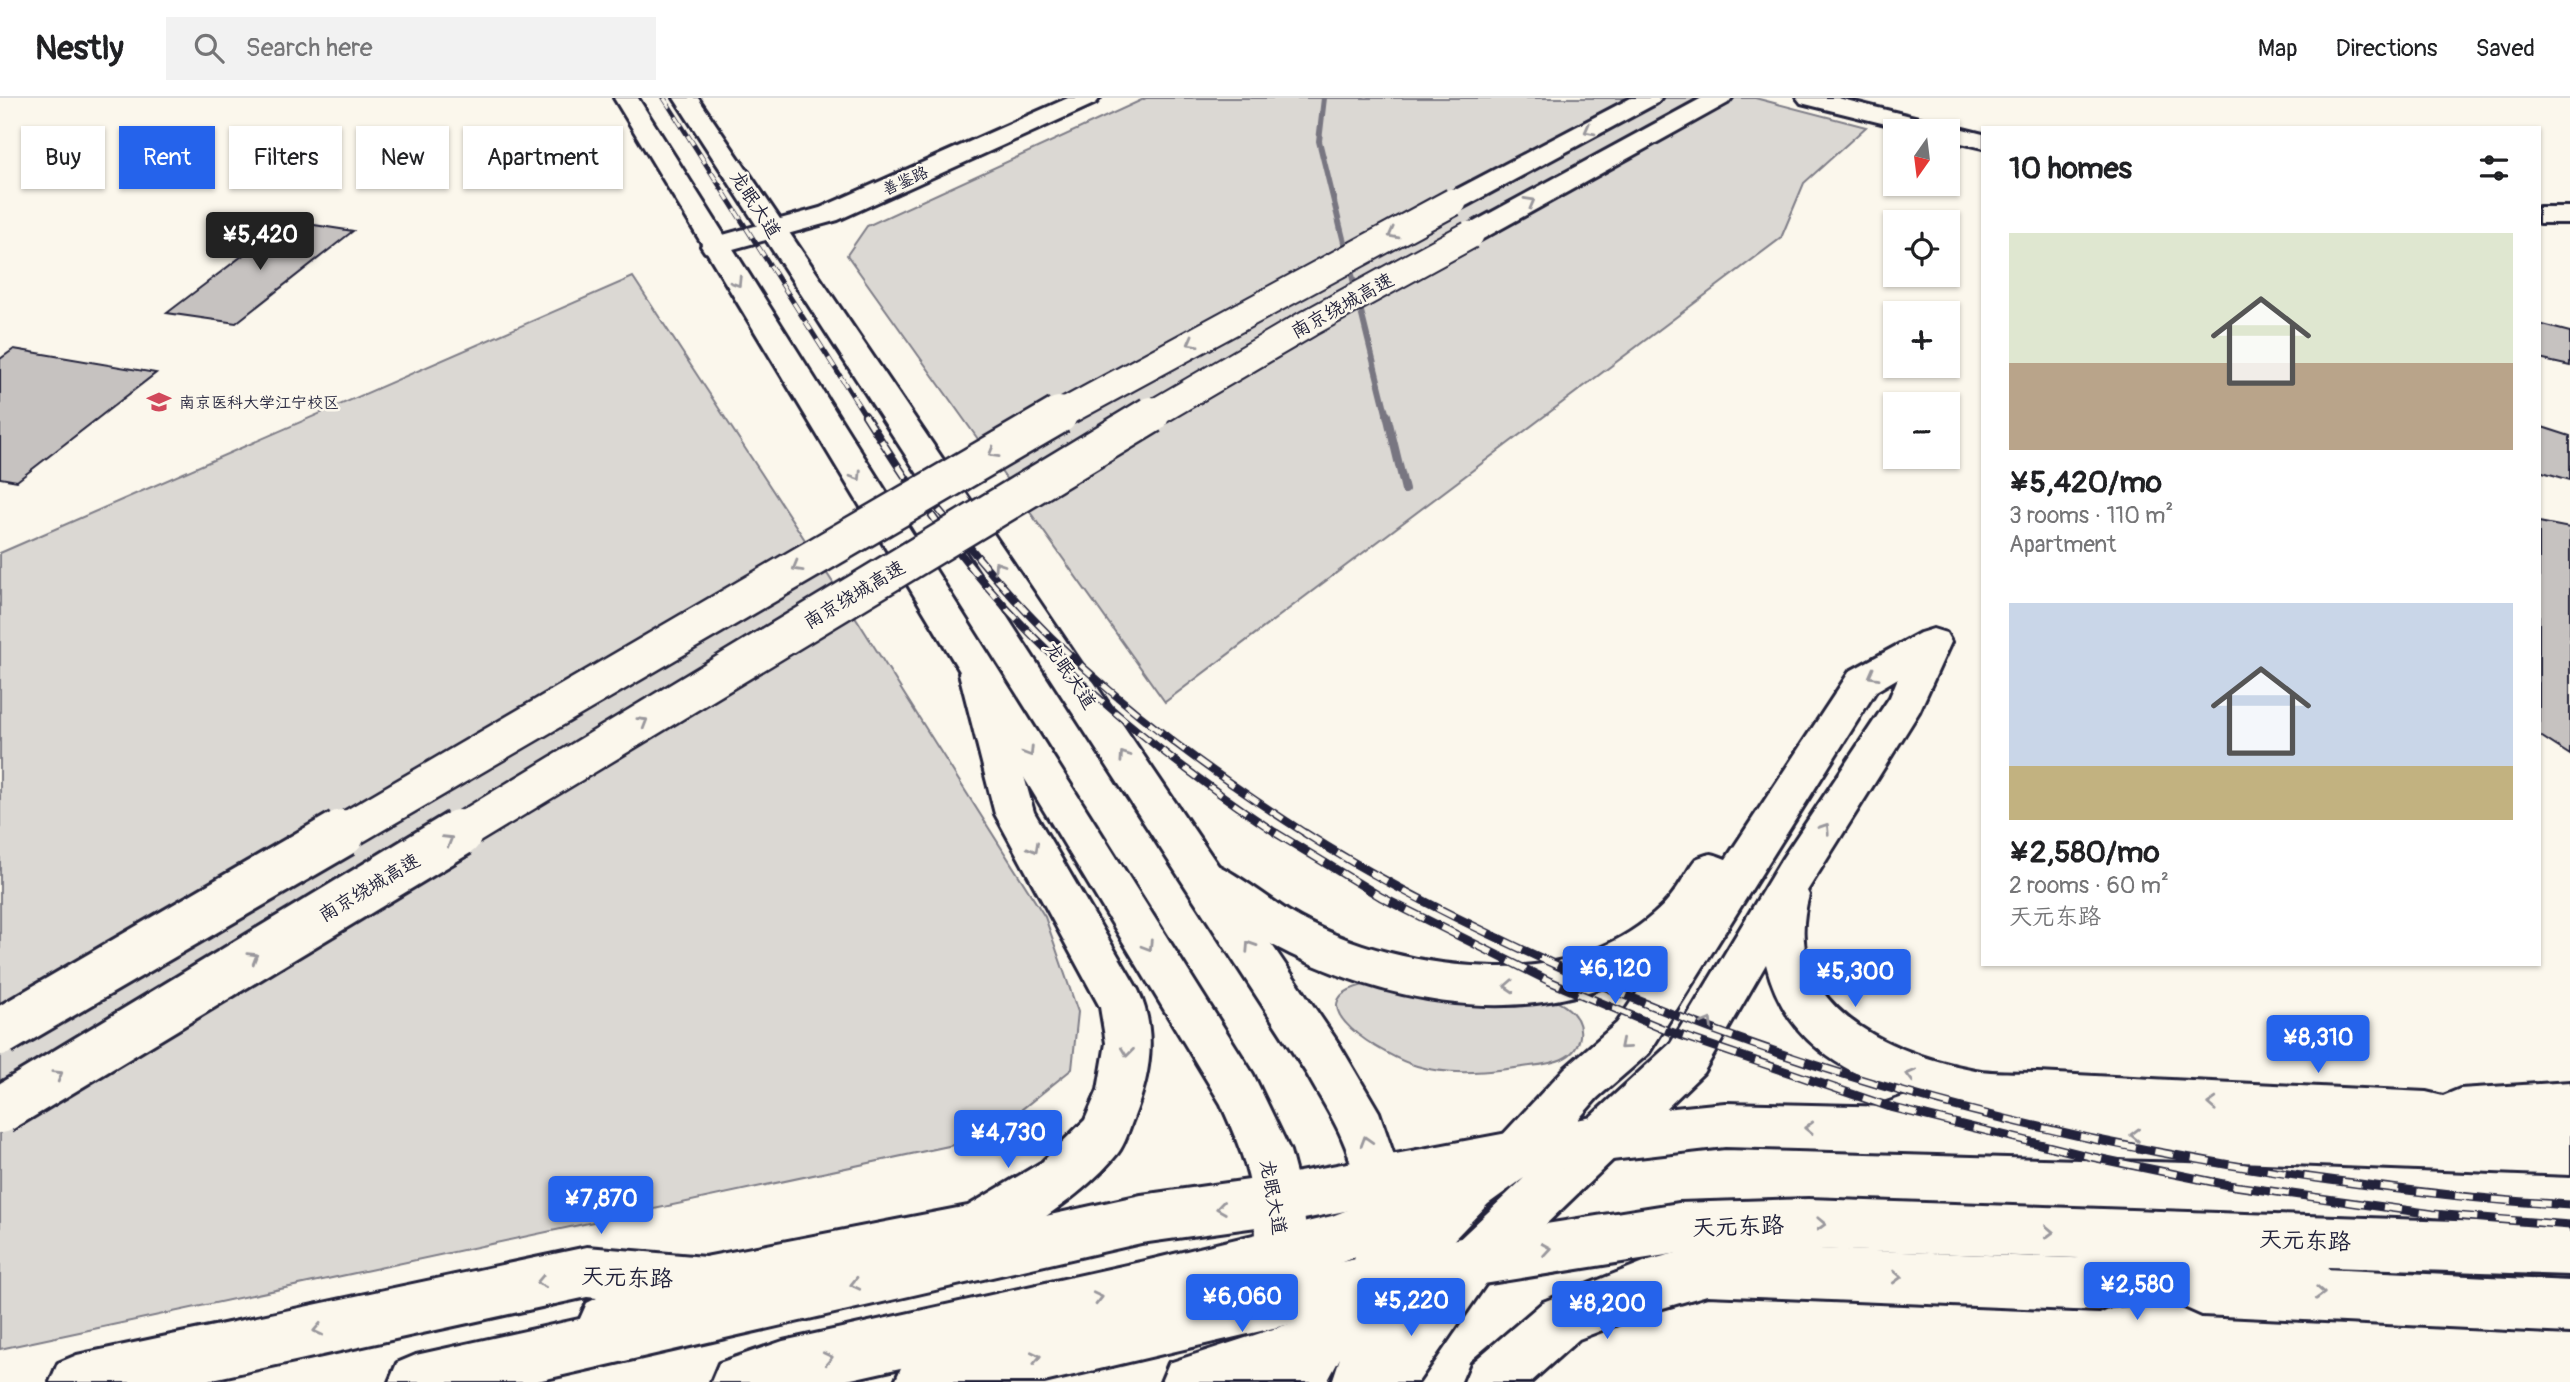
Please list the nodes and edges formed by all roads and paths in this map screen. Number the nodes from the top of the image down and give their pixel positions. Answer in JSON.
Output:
{"nodes":[{"id":1,"x":626,"y":98,"type":"edge"},
{"id":2,"x":687,"y":98,"type":"edge"},
{"id":3,"x":1088,"y":98,"type":"edge"},
{"id":4,"x":1649,"y":98,"type":"edge"},
{"id":5,"x":1720,"y":98,"type":"edge"},
{"id":6,"x":1809,"y":98,"type":"edge"},
{"id":7,"x":1894,"y":119,"type":"edge"},
{"id":8,"x":1960,"y":136,"type":"edge"},
{"id":9,"x":1981,"y":141,"type":"edge"},
{"id":10,"x":2541,"y":215,"type":"edge"},
{"id":11,"x":2570,"y":215,"type":"edge"},
{"id":12,"x":773,"y":230,"type":"junction"},
{"id":13,"x":715,"y":247,"type":"junction"},
{"id":14,"x":976,"y":667,"type":"junction"},
{"id":15,"x":1806,"y":768,"type":"junction"},
{"id":16,"x":1797,"y":871,"type":"junction"},
{"id":17,"x":1206,"y":879,"type":"junction"},
{"id":18,"x":0,"y":1032,"type":"edge"},
{"id":19,"x":1977,"y":1092,"type":"junction"},
{"id":20,"x":2570,"y":1104,"type":"edge"},
{"id":21,"x":0,"y":1110,"type":"edge"},
{"id":22,"x":2426,"y":1114,"type":"junction"},
{"id":23,"x":1875,"y":1129,"type":"junction"},
{"id":24,"x":2187,"y":1137,"type":"junction"},
{"id":25,"x":1603,"y":1138,"type":"junction"},
{"id":26,"x":2570,"y":1150,"type":"edge"},
{"id":27,"x":1515,"y":1156,"type":"junction"},
{"id":28,"x":1378,"y":1179,"type":"junction"},
{"id":29,"x":1471,"y":1187,"type":"junction"},
{"id":30,"x":1278,"y":1200,"type":"junction"},
{"id":31,"x":1141,"y":1219,"type":"junction"},
{"id":32,"x":976,"y":1229,"type":"junction"},
{"id":33,"x":2453,"y":1245,"type":"junction"},
{"id":34,"x":2570,"y":1250,"type":"edge"},
{"id":35,"x":1471,"y":1261,"type":"junction"},
{"id":36,"x":710,"y":1281,"type":"junction"},
{"id":37,"x":2074,"y":1284,"type":"junction"},
{"id":38,"x":1380,"y":1298,"type":"junction"},
{"id":39,"x":1286,"y":1299,"type":"junction"},
{"id":40,"x":2570,"y":1307,"type":"edge"},
{"id":41,"x":1291,"y":1364,"type":"edge"},
{"id":42,"x":486,"y":1366,"type":"junction"},
{"id":43,"x":77,"y":1382,"type":"edge"},
{"id":44,"x":416,"y":1382,"type":"edge"},
{"id":45,"x":738,"y":1382,"type":"edge"},
{"id":46,"x":922,"y":1382,"type":"edge"},
{"id":47,"x":1188,"y":1382,"type":"edge"},
{"id":48,"x":1359,"y":1382,"type":"edge"},
{"id":49,"x":1386,"y":1382,"type":"edge"},
{"id":50,"x":1492,"y":1382,"type":"edge"}],
"edges":[{"from":1,"to":13,"type":"main road","name":"龙眠大道"},
{"from":2,"to":12,"type":"main road","name":"龙眠大道"},
{"from":3,"to":12,"type":"main road","name":"善鉴路"},
{"from":4,"to":18,"type":"main road","name":"南京绕城高速","one_way":true,"bridge":true},
{"from":21,"to":5,"type":"main road","name":"南京绕城高速","one_way":true,"bridge":true},
{"from":6,"to":7,"type":"main road"},
{"from":8,"to":9,"type":"main road"},
{"from":10,"to":11,"type":"main road"},
{"from":12,"to":13,"type":"main road","name":"善鉴路"},
{"from":17,"to":12,"type":"main road","name":"龙眠大道","one_way":true},
{"from":13,"to":14,"type":"main road","name":"龙眠大道","one_way":true},
{"from":14,"to":30,"type":"main road","name":"龙眠大道","one_way":true},
{"from":14,"to":32,"type":"main road","one_way":true},
{"from":16,"to":15,"type":"main road","one_way":true},
{"from":15,"to":17,"type":"main road","one_way":true},
{"from":15,"to":27,"type":"main road","one_way":true},
{"from":19,"to":16,"type":"main road","one_way":true},
{"from":25,"to":16,"type":"main road","one_way":true},
{"from":28,"to":17,"type":"main road","name":"龙眠大道","one_way":true},
{"from":22,"to":19,"type":"main road","one_way":true},
{"from":19,"to":23,"type":"main road"},
{"from":20,"to":22,"type":"main road"},
{"from":22,"to":24,"type":"main road"},
{"from":22,"to":26,"type":"main road"},
{"from":24,"to":23,"type":"main road","one_way":true},
{"from":23,"to":25,"type":"main road","one_way":true},
{"from":24,"to":26,"type":"main road"},
{"from":25,"to":27,"type":"main road"},
{"from":25,"to":29,"type":"main road"},
{"from":25,"to":35,"type":"main road"},
{"from":27,"to":28,"type":"main road"},
{"from":27,"to":29,"type":"main road"},
{"from":28,"to":30,"type":"main road"},
{"from":28,"to":38,"type":"main road","name":"龙眠大道"},
{"from":29,"to":38,"type":"main road"},
{"from":45,"to":29,"type":"main road","one_way":true},
{"from":30,"to":31,"type":"main road","one_way":true},
{"from":30,"to":39,"type":"main road","name":"龙眠大道"},
{"from":31,"to":32,"type":"main road"},
{"from":31,"to":42,"type":"main road","one_way":true},
{"from":32,"to":36,"type":"main road"},
{"from":33,"to":34,"type":"main road","name":"天元东路"},
{"from":35,"to":33,"type":"main road","name":"天元东路","one_way":true},
{"from":33,"to":37,"type":"main road"},
{"from":35,"to":38,"type":"main road"},
{"from":35,"to":49,"type":"main road"},
{"from":36,"to":42,"type":"main road"},
{"from":36,"to":43,"type":"main road","name":"天元东路","one_way":true},
{"from":37,"to":40,"type":"main road","name":"天元东路","one_way":true},
{"from":50,"to":37,"type":"main road","name":"天元东路","one_way":true},
{"from":38,"to":39,"type":"main road"},
{"from":38,"to":41,"type":"main road"},
{"from":38,"to":48,"type":"main road"},
{"from":39,"to":41,"type":"main road","name":"龙眠大道"},
{"from":46,"to":39,"type":"main road","one_way":true},
{"from":41,"to":47,"type":"main road"},
{"from":42,"to":44,"type":"main road"}]}
